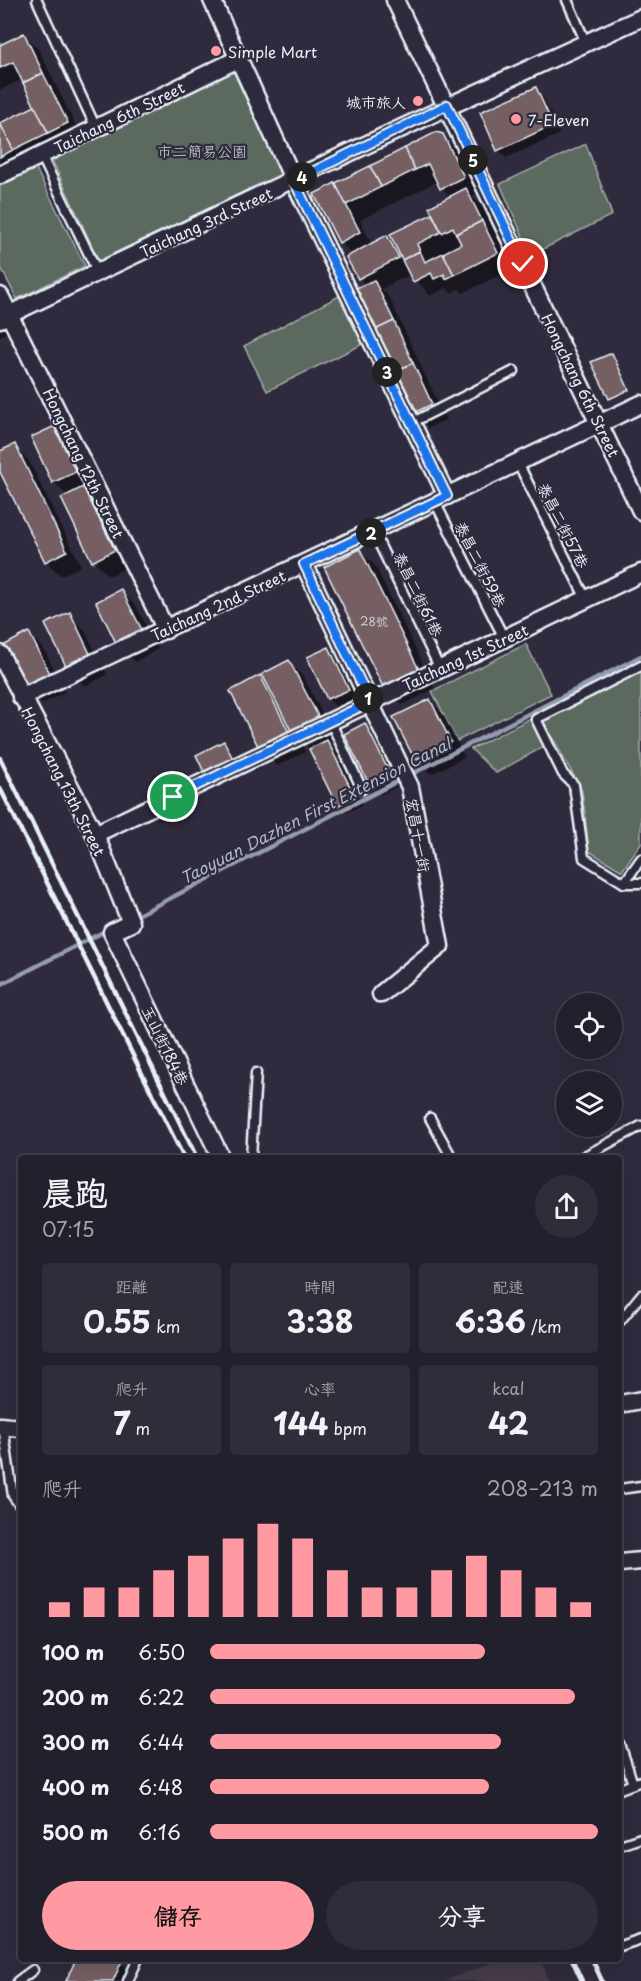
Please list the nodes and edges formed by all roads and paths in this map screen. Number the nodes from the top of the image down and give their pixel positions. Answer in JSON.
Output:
{"nodes":[{"id":1,"x":37,"y":0,"type":"edge"},
{"id":2,"x":212,"y":0,"type":"edge"},
{"id":3,"x":394,"y":0,"type":"edge"},
{"id":4,"x":567,"y":0,"type":"edge"},
{"id":5,"x":641,"y":18,"type":"edge"},
{"id":6,"x":586,"y":43,"type":"junction"},
{"id":7,"x":238,"y":59,"type":"junction"},
{"id":8,"x":447,"y":105,"type":"junction"},
{"id":9,"x":96,"y":128,"type":"junction"},
{"id":10,"x":41,"y":155,"type":"junction"},
{"id":11,"x":0,"y":175,"type":"edge"},
{"id":12,"x":294,"y":181,"type":"junction"},
{"id":13,"x":99,"y":273,"type":"junction"},
{"id":14,"x":0,"y":296,"type":"edge"},
{"id":15,"x":5,"y":317,"type":"edge"},
{"id":16,"x":514,"y":371,"type":"dead end"},
{"id":17,"x":640,"y":407,"type":"edge"},
{"id":18,"x":411,"y":423,"type":"junction"},
{"id":19,"x":600,"y":424,"type":"junction"},
{"id":20,"x":518,"y":462,"type":"junction"},
{"id":21,"x":441,"y":499,"type":"junction"},
{"id":22,"x":641,"y":511,"type":"edge"},
{"id":23,"x":373,"y":531,"type":"junction"},
{"id":24,"x":304,"y":564,"type":"junction"},
{"id":25,"x":641,"y":573,"type":"edge"},
{"id":26,"x":586,"y":599,"type":"junction"},
{"id":27,"x":166,"y":630,"type":"junction"},
{"id":28,"x":504,"y":638,"type":"junction"},
{"id":29,"x":0,"y":654,"type":"edge"},
{"id":30,"x":641,"y":666,"type":"edge"},
{"id":31,"x":440,"y":669,"type":"junction"},
{"id":32,"x":21,"y":697,"type":"junction"},
{"id":33,"x":370,"y":702,"type":"junction"},
{"id":34,"x":330,"y":721,"type":"junction"},
{"id":35,"x":362,"y":789,"type":"dead end"},
{"id":36,"x":95,"y":834,"type":"junction"},
{"id":37,"x":641,"y":859,"type":"edge"},
{"id":38,"x":624,"y":883,"type":"junction"},
{"id":39,"x":641,"y":883,"type":"edge"},
{"id":40,"x":112,"y":932,"type":"joint"},
{"id":41,"x":381,"y":993,"type":"dead end"},
{"id":42,"x":256,"y":1073,"type":"dead end"},
{"id":43,"x":430,"y":1118,"type":"dead end"},
{"id":44,"x":641,"y":1126,"type":"edge"},
{"id":45,"x":220,"y":1155,"type":"edge"},
{"id":46,"x":251,"y":1155,"type":"edge"},
{"id":47,"x":450,"y":1155,"type":"edge"},
{"id":48,"x":587,"y":1155,"type":"edge"},
{"id":49,"x":641,"y":1294,"type":"edge"},
{"id":50,"x":622,"y":1318,"type":"edge"},
{"id":51,"x":641,"y":1400,"type":"edge"},
{"id":52,"x":622,"y":1404,"type":"edge"},
{"id":53,"x":2,"y":1426,"type":"edge"},
{"id":54,"x":18,"y":1428,"type":"edge"},
{"id":55,"x":641,"y":1486,"type":"edge"},
{"id":56,"x":622,"y":1489,"type":"edge"},
{"id":57,"x":18,"y":1503,"type":"edge"},
{"id":58,"x":641,"y":1561,"type":"edge"},
{"id":59,"x":622,"y":1563,"type":"edge"},
{"id":60,"x":622,"y":1749,"type":"edge"},
{"id":61,"x":637,"y":1783,"type":"edge"},
{"id":62,"x":622,"y":1788,"type":"edge"},
{"id":63,"x":641,"y":1838,"type":"edge"},
{"id":64,"x":622,"y":1844,"type":"edge"},
{"id":65,"x":641,"y":1939,"type":"edge"},
{"id":66,"x":622,"y":1945,"type":"edge"},
{"id":67,"x":137,"y":1962,"type":"edge"},
{"id":68,"x":33,"y":1970,"type":"dead end"},
{"id":69,"x":18,"y":1981,"type":"edge"},
{"id":70,"x":128,"y":1981,"type":"edge"}],
"edges":[{"from":1,"to":9,"type":"lane"},
{"from":2,"to":7,"type":"street"},
{"from":3,"to":8,"type":"street","name":"Hongchang 6th Street"},
{"from":4,"to":6,"type":"lane"},
{"from":5,"to":6,"type":"street","name":"Taichang 3rd Street"},
{"from":6,"to":8,"type":"street","name":"Taichang 3rd Street"},
{"from":7,"to":9,"type":"street","name":"Taichang 6th Street"},
{"from":7,"to":12,"type":"street"},
{"from":8,"to":12,"type":"street","name":"Taichang 3rd Street"},
{"from":8,"to":19,"type":"street","name":"Hongchang 6th Street"},
{"from":9,"to":10,"type":"street","name":"Taichang 6th Street"},
{"from":10,"to":11,"type":"street","name":"Taichang 6th Street"},
{"from":10,"to":13,"type":"lane"},
{"from":12,"to":13,"type":"street","name":"Taichang 3rd Street"},
{"from":12,"to":18,"type":"street"},
{"from":13,"to":15,"type":"street","name":"Taichang 3rd Street"},
{"from":14,"to":15,"type":"street","name":"Hongchang 12th Street"},
{"from":15,"to":27,"type":"street","name":"Hongchang 12th Street"},
{"from":16,"to":18,"type":"lane"},
{"from":17,"to":19,"type":"street","name":"Taichang 2nd Street"},
{"from":18,"to":21,"type":"street"},
{"from":19,"to":20,"type":"street","name":"Taichang 2nd Street"},
{"from":19,"to":22,"type":"street","name":"Hongchang 6th Street"},
{"from":20,"to":21,"type":"street","name":"Taichang 2nd Street"},
{"from":20,"to":26,"type":"lane","name":"泰昌二街57巷"},
{"from":21,"to":23,"type":"street","name":"Taichang 2nd Street"},
{"from":21,"to":28,"type":"lane","name":"泰昌二街59巷"},
{"from":23,"to":24,"type":"street","name":"Taichang 2nd Street"},
{"from":23,"to":31,"type":"lane","name":"泰昌二街61巷"},
{"from":24,"to":27,"type":"street","name":"Taichang 2nd Street"},
{"from":24,"to":33,"type":"street","name":"宏昌十一街"},
{"from":25,"to":26,"type":"street","name":"Taichang 1st Street"},
{"from":26,"to":28,"type":"street","name":"Taichang 1st Street"},
{"from":27,"to":32,"type":"street","name":"Taichang 2nd Street"},
{"from":28,"to":31,"type":"street","name":"Taichang 1st Street"},
{"from":29,"to":32,"type":"street","name":"Hongchang 13th Street"},
{"from":30,"to":38,"type":"lane"},
{"from":31,"to":33,"type":"street","name":"Taichang 1st Street"},
{"from":32,"to":36,"type":"street","name":"Hongchang 13th Street"},
{"from":33,"to":34,"type":"street","name":"Taichang 1st Street"},
{"from":33,"to":41,"type":"street","name":"宏昌十一街"},
{"from":34,"to":35,"type":"lane"},
{"from":34,"to":36,"type":"street","name":"Taichang 1st Street"},
{"from":36,"to":40,"type":"street","name":"Hongchang 13th Street"},
{"from":37,"to":38,"type":"lane"},
{"from":38,"to":39,"type":"lane"},
{"from":40,"to":45,"type":"street","name":"玉山街184巷"},
{"from":42,"to":46,"type":"lane"},
{"from":43,"to":47,"type":"lane"},
{"from":44,"to":48,"type":"lane"},
{"from":49,"to":50,"type":"lane"},
{"from":51,"to":52,"type":"street"},
{"from":53,"to":54,"type":"street"},
{"from":53,"to":57,"type":"lane"},
{"from":55,"to":56,"type":"lane"},
{"from":58,"to":59,"type":"street"},
{"from":60,"to":61,"type":"lane"},
{"from":61,"to":62,"type":"lane"},
{"from":63,"to":64,"type":"lane"},
{"from":65,"to":66,"type":"lane"},
{"from":67,"to":70,"type":"lane"},
{"from":68,"to":69,"type":"lane"}]}
